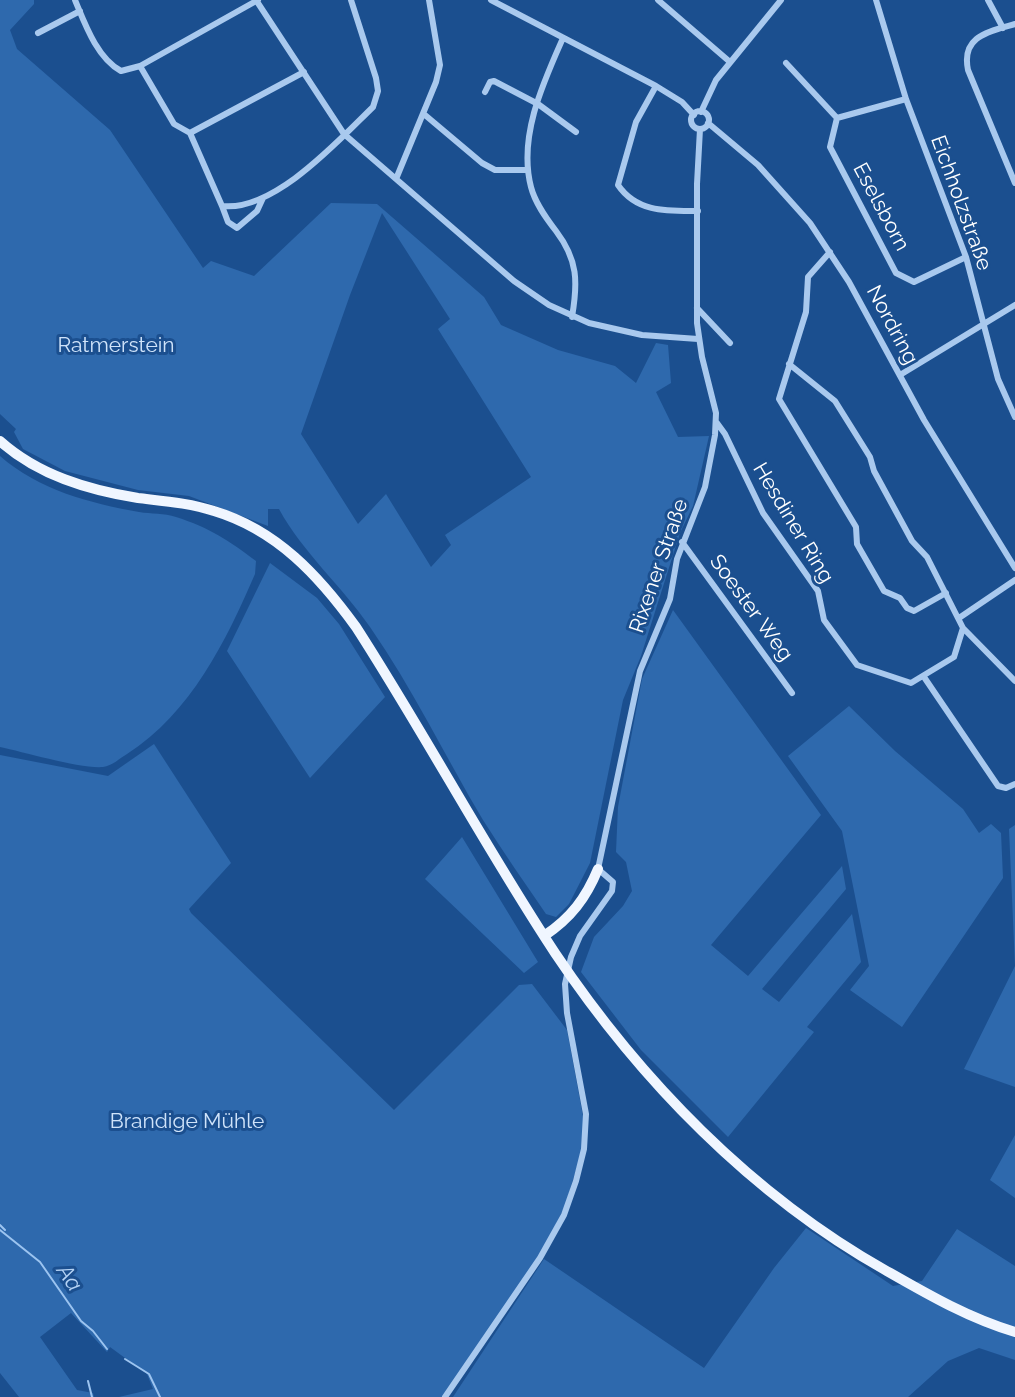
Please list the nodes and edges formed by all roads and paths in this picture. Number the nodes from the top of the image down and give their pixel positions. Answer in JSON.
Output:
{"nodes":[{"id":1,"x":75,"y":0,"type":"edge"},
{"id":2,"x":257,"y":0,"type":"edge"},
{"id":3,"x":351,"y":0,"type":"edge"},
{"id":4,"x":429,"y":0,"type":"edge"},
{"id":5,"x":491,"y":0,"type":"edge"},
{"id":6,"x":658,"y":0,"type":"edge"},
{"id":7,"x":781,"y":0,"type":"edge"},
{"id":8,"x":876,"y":0,"type":"edge"},
{"id":9,"x":988,"y":0,"type":"edge"},
{"id":10,"x":80,"y":11,"type":"junction"},
{"id":11,"x":1015,"y":24,"type":"edge"},
{"id":12,"x":1003,"y":28,"type":"junction"},
{"id":13,"x":38,"y":33,"type":"dead end"},
{"id":14,"x":564,"y":38,"type":"junction"},
{"id":15,"x":730,"y":62,"type":"junction"},
{"id":16,"x":786,"y":63,"type":"dead end"},
{"id":17,"x":141,"y":66,"type":"junction"},
{"id":18,"x":304,"y":72,"type":"junction"},
{"id":19,"x":656,"y":86,"type":"junction"},
{"id":20,"x":485,"y":92,"type":"dead end"},
{"id":21,"x":906,"y":99,"type":"junction"},
{"id":22,"x":538,"y":104,"type":"junction"},
{"id":23,"x":701,"y":112,"type":"junction"},
{"id":24,"x":424,"y":115,"type":"junction"},
{"id":25,"x":694,"y":115,"type":"junction"},
{"id":26,"x":837,"y":118,"type":"junction"},
{"id":27,"x":708,"y":123,"type":"junction"},
{"id":28,"x":700,"y":129,"type":"junction"},
{"id":29,"x":576,"y":132,"type":"dead end"},
{"id":30,"x":190,"y":133,"type":"junction"},
{"id":31,"x":344,"y":134,"type":"junction"},
{"id":32,"x":528,"y":170,"type":"junction"},
{"id":33,"x":396,"y":179,"type":"junction"},
{"id":34,"x":1015,"y":183,"type":"edge"},
{"id":35,"x":263,"y":198,"type":"junction"},
{"id":36,"x":222,"y":206,"type":"junction"},
{"id":37,"x":698,"y":211,"type":"junction"},
{"id":38,"x":830,"y":252,"type":"junction"},
{"id":39,"x":966,"y":257,"type":"junction"},
{"id":40,"x":1015,"y":305,"type":"edge"},
{"id":41,"x":697,"y":308,"type":"junction"},
{"id":42,"x":573,"y":317,"type":"junction"},
{"id":43,"x":983,"y":324,"type":"junction"},
{"id":44,"x":698,"y":339,"type":"junction"},
{"id":45,"x":730,"y":343,"type":"dead end"},
{"id":46,"x":789,"y":364,"type":"junction"},
{"id":47,"x":900,"y":375,"type":"junction"},
{"id":48,"x":1015,"y":417,"type":"edge"},
{"id":49,"x":716,"y":422,"type":"junction"},
{"id":50,"x":0,"y":441,"type":"edge"},
{"id":51,"x":682,"y":542,"type":"junction"},
{"id":52,"x":1015,"y":568,"type":"edge"},
{"id":53,"x":1015,"y":580,"type":"edge"},
{"id":54,"x":946,"y":593,"type":"junction"},
{"id":55,"x":959,"y":618,"type":"junction"},
{"id":56,"x":963,"y":628,"type":"junction"},
{"id":57,"x":924,"y":676,"type":"junction"},
{"id":58,"x":1015,"y":681,"type":"edge"},
{"id":59,"x":792,"y":693,"type":"dead end"},
{"id":60,"x":1015,"y":784,"type":"edge"},
{"id":61,"x":598,"y":869,"type":"junction"},
{"id":62,"x":544,"y":936,"type":"junction"},
{"id":63,"x":1015,"y":1332,"type":"edge"},
{"id":64,"x":445,"y":1397,"type":"edge"}],
"edges":[{"from":1,"to":10,"type":"street"},
{"from":2,"to":17,"type":"street"},
{"from":2,"to":18,"type":"street"},
{"from":3,"to":31,"type":"street"},
{"from":4,"to":24,"type":"street"},
{"from":5,"to":14,"type":"street"},
{"from":6,"to":15,"type":"street"},
{"from":7,"to":15,"type":"street"},
{"from":8,"to":21,"type":"street","name":"Eichholzstraße"},
{"from":9,"to":12,"type":"street"},
{"from":10,"to":13,"type":"street"},
{"from":10,"to":17,"type":"street"},
{"from":11,"to":12,"type":"street"},
{"from":12,"to":34,"type":"street"},
{"from":14,"to":19,"type":"street"},
{"from":14,"to":22,"type":"street"},
{"from":15,"to":23,"type":"street"},
{"from":16,"to":26,"type":"street"},
{"from":17,"to":30,"type":"street"},
{"from":18,"to":30,"type":"street"},
{"from":18,"to":31,"type":"street"},
{"from":19,"to":25,"type":"street"},
{"from":19,"to":37,"type":"street"},
{"from":20,"to":22,"type":"street"},
{"from":21,"to":26,"type":"street"},
{"from":21,"to":39,"type":"street","name":"Eichholzstraße"},
{"from":22,"to":29,"type":"street"},
{"from":22,"to":32,"type":"street"},
{"from":23,"to":25,"type":"street"},
{"from":23,"to":27,"type":"street"},
{"from":24,"to":32,"type":"street"},
{"from":24,"to":33,"type":"street"},
{"from":25,"to":28,"type":"street"},
{"from":26,"to":39,"type":"street","name":"Eselsborn"},
{"from":27,"to":28,"type":"street"},
{"from":27,"to":38,"type":"street","name":"Nordring"},
{"from":28,"to":37,"type":"street","name":"Rixener Straße"},
{"from":30,"to":36,"type":"street"},
{"from":31,"to":33,"type":"street"},
{"from":31,"to":35,"type":"street"},
{"from":32,"to":42,"type":"street"},
{"from":33,"to":42,"type":"street"},
{"from":35,"to":36,"type":"street"},
{"from":35,"to":36,"type":"street"},
{"from":37,"to":41,"type":"street","name":"Rixener Straße"},
{"from":38,"to":46,"type":"street"},
{"from":38,"to":47,"type":"street","name":"Nordring"},
{"from":39,"to":43,"type":"street","name":"Eichholzstraße"},
{"from":40,"to":43,"type":"street"},
{"from":41,"to":44,"type":"street","name":"Rixener Straße"},
{"from":41,"to":45,"type":"street"},
{"from":42,"to":44,"type":"street"},
{"from":43,"to":47,"type":"street"},
{"from":43,"to":48,"type":"street","name":"Eichholzstraße"},
{"from":44,"to":49,"type":"street","name":"Rixener Straße"},
{"from":46,"to":54,"type":"street"},
{"from":46,"to":54,"type":"street"},
{"from":47,"to":52,"type":"street","name":"Nordring"},
{"from":49,"to":51,"type":"street","name":"Rixener Straße"},
{"from":49,"to":57,"type":"street","name":"Hesdiner Ring"},
{"from":50,"to":62,"type":"main road"},
{"from":51,"to":59,"type":"street","name":"Soester Weg"},
{"from":51,"to":61,"type":"street","name":"Rixener Straße"},
{"from":53,"to":55,"type":"street"},
{"from":54,"to":55,"type":"street"},
{"from":55,"to":56,"type":"street"},
{"from":56,"to":57,"type":"street","name":"Hesdiner Ring"},
{"from":56,"to":58,"type":"street"},
{"from":57,"to":60,"type":"street"},
{"from":61,"to":62,"type":"main road"},
{"from":61,"to":64,"type":"street"},
{"from":62,"to":63,"type":"main road"}]}
